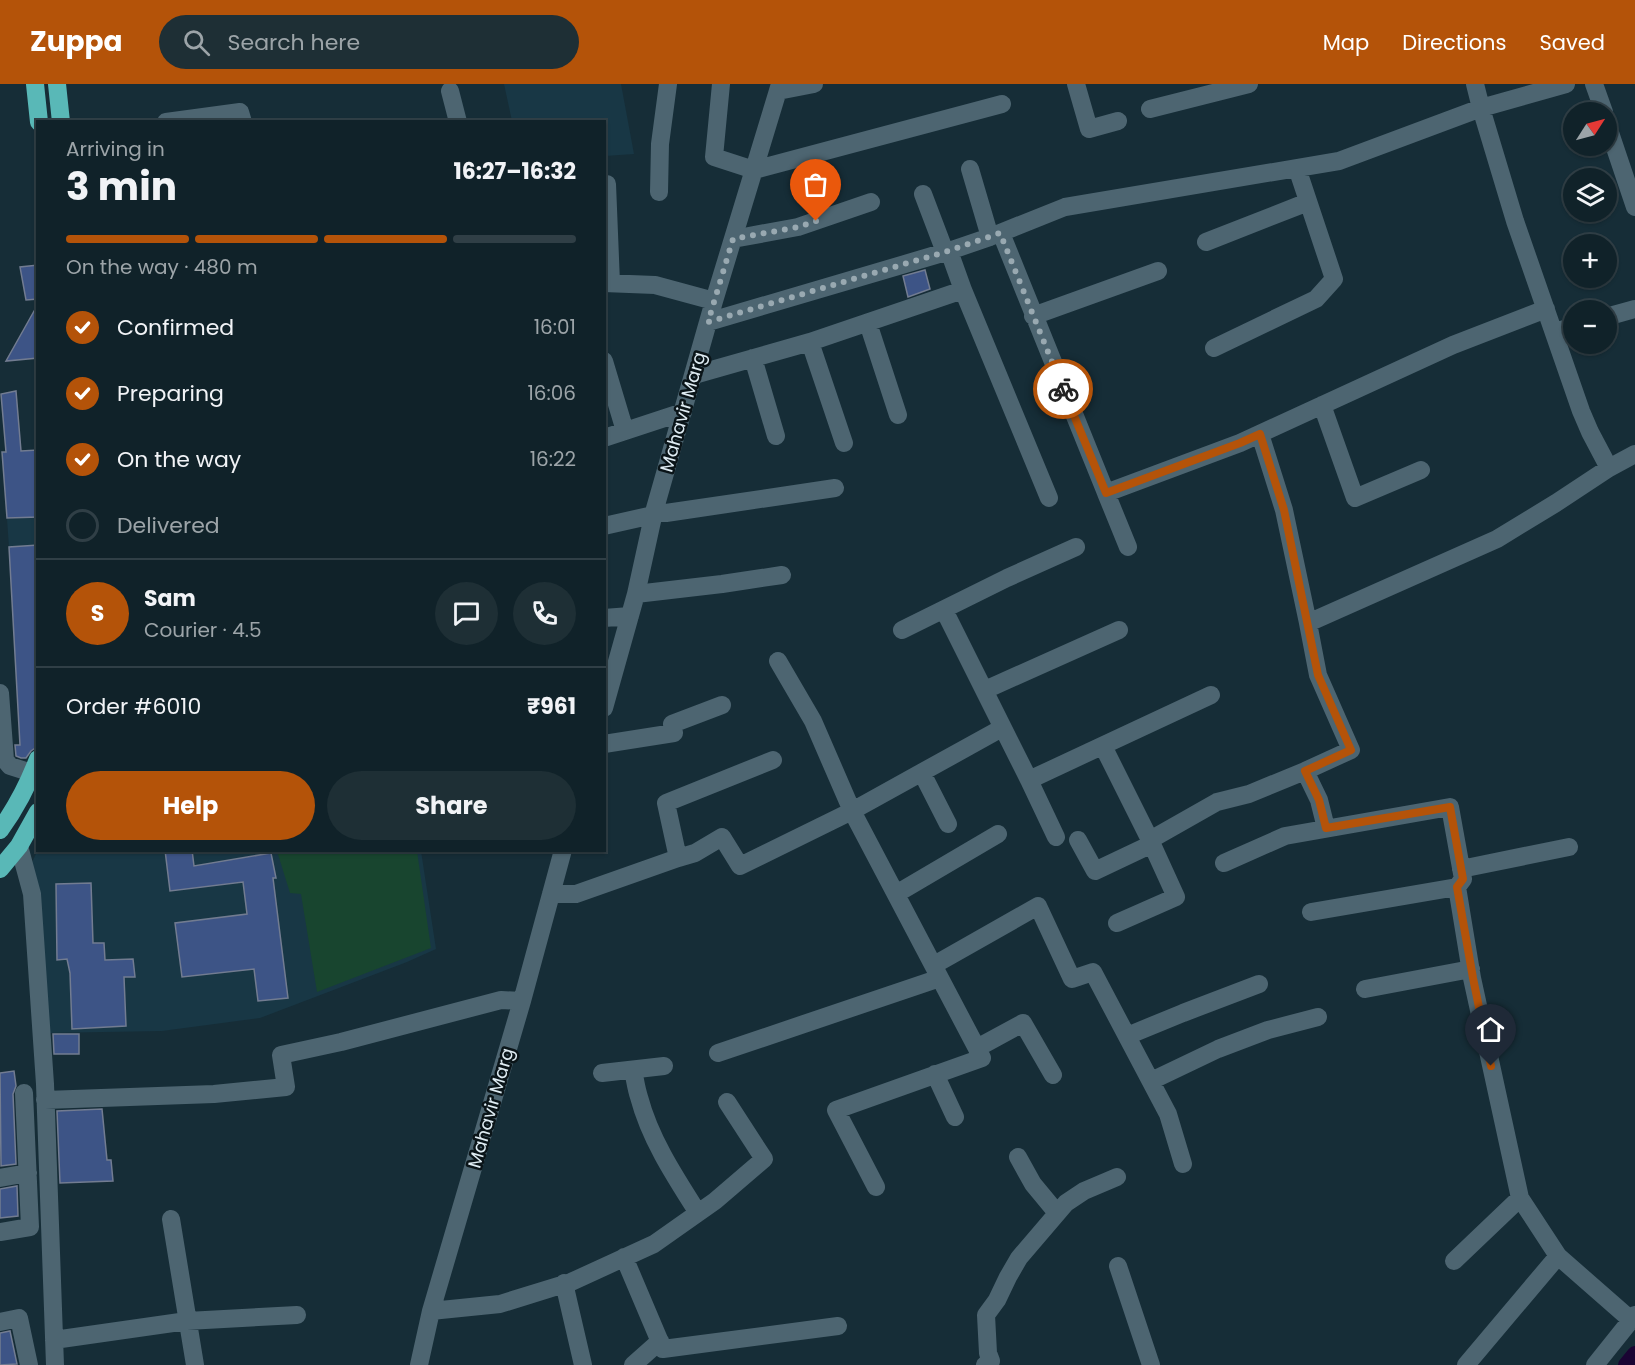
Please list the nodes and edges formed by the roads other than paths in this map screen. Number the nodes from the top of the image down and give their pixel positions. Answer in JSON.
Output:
{"nodes":[{"id":1,"x":36,"y":84,"type":"edge"},
{"id":2,"x":57,"y":84,"type":"edge"},
{"id":3,"x":668,"y":84,"type":"edge"},
{"id":4,"x":721,"y":84,"type":"edge"},
{"id":5,"x":814,"y":84,"type":"edge"},
{"id":6,"x":1076,"y":84,"type":"edge"},
{"id":7,"x":1249,"y":84,"type":"edge"},
{"id":8,"x":1475,"y":84,"type":"edge"},
{"id":9,"x":1566,"y":84,"type":"edge"},
{"id":10,"x":1594,"y":84,"type":"edge"},
{"id":11,"x":779,"y":87,"type":"edge"},
{"id":12,"x":450,"y":91,"type":"dead end"},
{"id":13,"x":1600,"y":102,"type":"edge"},
{"id":14,"x":1002,"y":104,"type":"dead end"},
{"id":15,"x":1150,"y":108,"type":"dead end"},
{"id":16,"x":1481,"y":108,"type":"junction"},
{"id":17,"x":39,"y":120,"type":"edge"},
{"id":18,"x":61,"y":120,"type":"edge"},
{"id":19,"x":181,"y":120,"type":"edge"},
{"id":20,"x":242,"y":120,"type":"edge"},
{"id":21,"x":457,"y":120,"type":"edge"},
{"id":22,"x":1118,"y":122,"type":"dead end"},
{"id":23,"x":1617,"y":154,"type":"edge"},
{"id":24,"x":1297,"y":168,"type":"junction"},
{"id":25,"x":970,"y":169,"type":"dead end"},
{"id":26,"x":754,"y":170,"type":"junction"},
{"id":27,"x":606,"y":184,"type":"edge"},
{"id":28,"x":659,"y":192,"type":"dead end"},
{"id":29,"x":923,"y":194,"type":"dead end"},
{"id":30,"x":871,"y":202,"type":"dead end"},
{"id":31,"x":1308,"y":202,"type":"junction"},
{"id":32,"x":1635,"y":207,"type":"edge"},
{"id":33,"x":995,"y":235,"type":"junction"},
{"id":34,"x":733,"y":239,"type":"junction"},
{"id":35,"x":1206,"y":242,"type":"dead end"},
{"id":36,"x":947,"y":252,"type":"junction"},
{"id":37,"x":1158,"y":271,"type":"dead end"},
{"id":38,"x":608,"y":283,"type":"edge"},
{"id":39,"x":963,"y":290,"type":"junction"},
{"id":40,"x":714,"y":301,"type":"junction"},
{"id":41,"x":1546,"y":309,"type":"junction"},
{"id":42,"x":1635,"y":309,"type":"edge"},
{"id":43,"x":1617,"y":314,"type":"edge"},
{"id":44,"x":1033,"y":316,"type":"junction"},
{"id":45,"x":708,"y":322,"type":"junction"},
{"id":46,"x":868,"y":323,"type":"junction"},
{"id":47,"x":1563,"y":329,"type":"edge"},
{"id":48,"x":1554,"y":332,"type":"junction"},
{"id":49,"x":810,"y":342,"type":"junction"},
{"id":50,"x":1214,"y":348,"type":"dead end"},
{"id":51,"x":753,"y":358,"type":"junction"},
{"id":52,"x":606,"y":368,"type":"edge"},
{"id":53,"x":694,"y":375,"type":"junction"},
{"id":54,"x":1322,"y":405,"type":"junction"},
{"id":55,"x":683,"y":412,"type":"junction"},
{"id":56,"x":897,"y":415,"type":"dead end"},
{"id":57,"x":625,"y":431,"type":"junction"},
{"id":58,"x":1260,"y":434,"type":"junction"},
{"id":59,"x":776,"y":436,"type":"dead end"},
{"id":60,"x":606,"y":437,"type":"edge"},
{"id":61,"x":844,"y":443,"type":"dead end"},
{"id":62,"x":1635,"y":454,"type":"edge"},
{"id":63,"x":1609,"y":468,"type":"junction"},
{"id":64,"x":1421,"y":470,"type":"dead end"},
{"id":65,"x":835,"y":488,"type":"dead end"},
{"id":66,"x":1106,"y":493,"type":"junction"},
{"id":67,"x":1049,"y":498,"type":"dead end"},
{"id":68,"x":654,"y":514,"type":"junction"},
{"id":69,"x":606,"y":525,"type":"edge"},
{"id":70,"x":1076,"y":547,"type":"dead end"},
{"id":71,"x":1128,"y":547,"type":"dead end"},
{"id":72,"x":782,"y":574,"type":"dead end"},
{"id":73,"x":636,"y":594,"type":"junction"},
{"id":74,"x":944,"y":610,"type":"junction"},
{"id":75,"x":630,"y":616,"type":"junction"},
{"id":76,"x":606,"y":618,"type":"edge"},
{"id":77,"x":1308,"y":623,"type":"junction"},
{"id":78,"x":902,"y":630,"type":"dead end"},
{"id":79,"x":1119,"y":630,"type":"dead end"},
{"id":80,"x":778,"y":661,"type":"dead end"},
{"id":81,"x":608,"y":686,"type":"edge"},
{"id":82,"x":985,"y":690,"type":"junction"},
{"id":83,"x":0,"y":693,"type":"edge"},
{"id":84,"x":1211,"y":695,"type":"dead end"},
{"id":85,"x":722,"y":705,"type":"dead end"},
{"id":86,"x":1002,"y":728,"type":"junction"},
{"id":87,"x":606,"y":744,"type":"edge"},
{"id":88,"x":1103,"y":746,"type":"junction"},
{"id":89,"x":773,"y":760,"type":"dead end"},
{"id":90,"x":35,"y":766,"type":"edge"},
{"id":91,"x":1305,"y":771,"type":"junction"},
{"id":92,"x":922,"y":773,"type":"junction"},
{"id":93,"x":1029,"y":780,"type":"junction"},
{"id":94,"x":852,"y":811,"type":"junction"},
{"id":95,"x":36,"y":816,"type":"edge"},
{"id":96,"x":948,"y":824,"type":"dead end"},
{"id":97,"x":1326,"y":828,"type":"junction"},
{"id":98,"x":0,"y":830,"type":"edge"},
{"id":99,"x":998,"y":834,"type":"dead end"},
{"id":100,"x":1056,"y":837,"type":"dead end"},
{"id":101,"x":1078,"y":840,"type":"dead end"},
{"id":102,"x":1151,"y":842,"type":"junction"},
{"id":103,"x":19,"y":846,"type":"junction"},
{"id":104,"x":1569,"y":847,"type":"dead end"},
{"id":105,"x":562,"y":852,"type":"edge"},
{"id":106,"x":678,"y":858,"type":"junction"},
{"id":107,"x":1224,"y":863,"type":"dead end"},
{"id":108,"x":0,"y":869,"type":"edge"},
{"id":109,"x":1459,"y":878,"type":"junction"},
{"id":110,"x":551,"y":894,"type":"junction"},
{"id":111,"x":896,"y":894,"type":"junction"},
{"id":112,"x":1311,"y":912,"type":"dead end"},
{"id":113,"x":1117,"y":923,"type":"dead end"},
{"id":114,"x":1471,"y":969,"type":"junction"},
{"id":115,"x":937,"y":972,"type":"junction"},
{"id":116,"x":1259,"y":984,"type":"dead end"},
{"id":117,"x":1365,"y":989,"type":"dead end"},
{"id":118,"x":522,"y":1001,"type":"junction"},
{"id":119,"x":1318,"y":1017,"type":"dead end"},
{"id":120,"x":1127,"y":1036,"type":"junction"},
{"id":121,"x":977,"y":1048,"type":"junction"},
{"id":122,"x":718,"y":1053,"type":"dead end"},
{"id":123,"x":664,"y":1066,"type":"dead end"},
{"id":124,"x":633,"y":1070,"type":"junction"},
{"id":125,"x":602,"y":1073,"type":"dead end"},
{"id":126,"x":935,"y":1074,"type":"junction"},
{"id":127,"x":1053,"y":1075,"type":"dead end"},
{"id":128,"x":1151,"y":1081,"type":"junction"},
{"id":129,"x":24,"y":1093,"type":"dead end"},
{"id":130,"x":45,"y":1100,"type":"junction"},
{"id":131,"x":728,"y":1101,"type":"dead end"},
{"id":132,"x":955,"y":1117,"type":"dead end"},
{"id":133,"x":1018,"y":1157,"type":"dead end"},
{"id":134,"x":1183,"y":1164,"type":"dead end"},
{"id":135,"x":27,"y":1173,"type":"junction"},
{"id":136,"x":1117,"y":1177,"type":"dead end"},
{"id":137,"x":0,"y":1178,"type":"edge"},
{"id":138,"x":876,"y":1187,"type":"dead end"},
{"id":139,"x":1520,"y":1198,"type":"junction"},
{"id":140,"x":698,"y":1213,"type":"junction"},
{"id":141,"x":1057,"y":1213,"type":"junction"},
{"id":142,"x":171,"y":1219,"type":"dead end"},
{"id":143,"x":0,"y":1232,"type":"edge"},
{"id":144,"x":1558,"y":1256,"type":"junction"},
{"id":145,"x":624,"y":1257,"type":"junction"},
{"id":146,"x":1454,"y":1262,"type":"dead end"},
{"id":147,"x":1118,"y":1266,"type":"dead end"},
{"id":148,"x":564,"y":1283,"type":"junction"},
{"id":149,"x":431,"y":1311,"type":"junction"},
{"id":150,"x":297,"y":1315,"type":"dead end"},
{"id":151,"x":1633,"y":1317,"type":"edge"},
{"id":152,"x":187,"y":1321,"type":"junction"},
{"id":153,"x":0,"y":1322,"type":"edge"},
{"id":154,"x":838,"y":1326,"type":"dead end"},
{"id":155,"x":54,"y":1340,"type":"junction"},
{"id":156,"x":660,"y":1341,"type":"junction"},
{"id":157,"x":29,"y":1365,"type":"edge"},
{"id":158,"x":55,"y":1365,"type":"edge"},
{"id":159,"x":195,"y":1365,"type":"edge"},
{"id":160,"x":419,"y":1365,"type":"edge"},
{"id":161,"x":583,"y":1365,"type":"edge"},
{"id":162,"x":633,"y":1365,"type":"edge"},
{"id":163,"x":986,"y":1365,"type":"edge"},
{"id":164,"x":1151,"y":1365,"type":"edge"},
{"id":165,"x":1466,"y":1365,"type":"edge"},
{"id":166,"x":1594,"y":1365,"type":"edge"}],
"edges":[{"from":1,"to":17,"type":"highway"},
{"from":2,"to":18,"type":"highway"},
{"from":3,"to":28,"type":"street"},
{"from":4,"to":26,"type":"street"},
{"from":5,"to":11,"type":"street"},
{"from":6,"to":22,"type":"street"},
{"from":7,"to":15,"type":"street"},
{"from":8,"to":16,"type":"street"},
{"from":9,"to":16,"type":"street"},
{"from":10,"to":13,"type":"street"},
{"from":11,"to":26,"type":"street","name":"Mahavir Marg"},
{"from":12,"to":21,"type":"street"},
{"from":14,"to":26,"type":"street"},
{"from":16,"to":24,"type":"street"},
{"from":16,"to":41,"type":"street"},
{"from":19,"to":20,"type":"street"},
{"from":23,"to":32,"type":"street"},
{"from":24,"to":31,"type":"street"},
{"from":24,"to":33,"type":"street"},
{"from":25,"to":33,"type":"street"},
{"from":26,"to":34,"type":"street","name":"Mahavir Marg"},
{"from":27,"to":38,"type":"street"},
{"from":29,"to":36,"type":"street"},
{"from":30,"to":34,"type":"street"},
{"from":31,"to":35,"type":"street"},
{"from":31,"to":50,"type":"street"},
{"from":33,"to":36,"type":"street"},
{"from":33,"to":44,"type":"street"},
{"from":34,"to":40,"type":"street","name":"Mahavir Marg"},
{"from":36,"to":39,"type":"street"},
{"from":36,"to":45,"type":"street"},
{"from":37,"to":44,"type":"street"},
{"from":38,"to":40,"type":"street"},
{"from":39,"to":46,"type":"street"},
{"from":39,"to":67,"type":"street"},
{"from":40,"to":45,"type":"street","name":"Mahavir Marg"},
{"from":41,"to":48,"type":"street"},
{"from":41,"to":54,"type":"street"},
{"from":42,"to":43,"type":"street"},
{"from":44,"to":66,"type":"street"},
{"from":45,"to":53,"type":"street","name":"Mahavir Marg"},
{"from":46,"to":49,"type":"street"},
{"from":46,"to":56,"type":"street"},
{"from":47,"to":48,"type":"street"},
{"from":48,"to":63,"type":"street"},
{"from":49,"to":51,"type":"street"},
{"from":49,"to":61,"type":"street"},
{"from":51,"to":53,"type":"street"},
{"from":51,"to":59,"type":"street"},
{"from":52,"to":57,"type":"street"},
{"from":53,"to":55,"type":"street","name":"Mahavir Marg"},
{"from":54,"to":58,"type":"street"},
{"from":54,"to":64,"type":"street"},
{"from":55,"to":57,"type":"street"},
{"from":55,"to":68,"type":"street","name":"Mahavir Marg"},
{"from":57,"to":60,"type":"street"},
{"from":58,"to":66,"type":"street"},
{"from":58,"to":77,"type":"street"},
{"from":62,"to":63,"type":"street"},
{"from":63,"to":77,"type":"street"},
{"from":65,"to":68,"type":"street"},
{"from":66,"to":71,"type":"street"},
{"from":68,"to":69,"type":"street"},
{"from":68,"to":73,"type":"street","name":"Mahavir Marg"},
{"from":70,"to":74,"type":"street"},
{"from":72,"to":73,"type":"street"},
{"from":73,"to":75,"type":"street","name":"Mahavir Marg"},
{"from":74,"to":78,"type":"street"},
{"from":74,"to":82,"type":"street"},
{"from":75,"to":76,"type":"street"},
{"from":75,"to":81,"type":"street","name":"Mahavir Marg"},
{"from":77,"to":91,"type":"street"},
{"from":79,"to":82,"type":"street"},
{"from":80,"to":94,"type":"street"},
{"from":82,"to":86,"type":"street"},
{"from":83,"to":90,"type":"street"},
{"from":84,"to":88,"type":"street"},
{"from":85,"to":87,"type":"street"},
{"from":86,"to":92,"type":"street"},
{"from":86,"to":93,"type":"street"},
{"from":88,"to":93,"type":"street"},
{"from":88,"to":102,"type":"street"},
{"from":89,"to":106,"type":"street"},
{"from":90,"to":98,"type":"highway"},
{"from":91,"to":97,"type":"street"},
{"from":91,"to":102,"type":"street"},
{"from":92,"to":94,"type":"street"},
{"from":92,"to":96,"type":"street"},
{"from":93,"to":100,"type":"street"},
{"from":94,"to":106,"type":"street"},
{"from":94,"to":111,"type":"street"},
{"from":95,"to":103,"type":"highway"},
{"from":97,"to":107,"type":"street"},
{"from":97,"to":109,"type":"street"},
{"from":99,"to":111,"type":"street"},
{"from":101,"to":102,"type":"street"},
{"from":102,"to":113,"type":"street"},
{"from":103,"to":108,"type":"highway"},
{"from":103,"to":130,"type":"street"},
{"from":104,"to":109,"type":"street"},
{"from":105,"to":110,"type":"street","name":"Mahavir Marg"},
{"from":106,"to":110,"type":"street"},
{"from":109,"to":112,"type":"street"},
{"from":109,"to":114,"type":"street"},
{"from":110,"to":118,"type":"street","name":"Mahavir Marg"},
{"from":111,"to":115,"type":"street"},
{"from":114,"to":117,"type":"street"},
{"from":114,"to":139,"type":"street"},
{"from":115,"to":120,"type":"street"},
{"from":115,"to":121,"type":"street"},
{"from":115,"to":122,"type":"street"},
{"from":116,"to":120,"type":"street"},
{"from":118,"to":130,"type":"street"},
{"from":118,"to":149,"type":"street","name":"Mahavir Marg"},
{"from":119,"to":128,"type":"street"},
{"from":120,"to":128,"type":"street"},
{"from":121,"to":126,"type":"street"},
{"from":121,"to":127,"type":"street"},
{"from":123,"to":124,"type":"street"},
{"from":124,"to":125,"type":"street"},
{"from":124,"to":140,"type":"street"},
{"from":126,"to":132,"type":"street"},
{"from":126,"to":138,"type":"street"},
{"from":128,"to":134,"type":"street"},
{"from":129,"to":135,"type":"street"},
{"from":130,"to":155,"type":"street"},
{"from":131,"to":140,"type":"street"},
{"from":133,"to":141,"type":"street"},
{"from":135,"to":137,"type":"street"},
{"from":135,"to":143,"type":"street"},
{"from":136,"to":141,"type":"street"},
{"from":139,"to":144,"type":"street"},
{"from":139,"to":146,"type":"street"},
{"from":140,"to":145,"type":"street"},
{"from":141,"to":163,"type":"street"},
{"from":142,"to":152,"type":"street"},
{"from":144,"to":151,"type":"street"},
{"from":144,"to":165,"type":"street"},
{"from":145,"to":148,"type":"street"},
{"from":145,"to":156,"type":"street"},
{"from":147,"to":164,"type":"street"},
{"from":148,"to":149,"type":"street"},
{"from":148,"to":161,"type":"street"},
{"from":149,"to":160,"type":"street","name":"Mahavir Marg"},
{"from":150,"to":152,"type":"street"},
{"from":151,"to":166,"type":"street"},
{"from":152,"to":155,"type":"street"},
{"from":152,"to":159,"type":"street"},
{"from":153,"to":157,"type":"street"},
{"from":154,"to":156,"type":"street"},
{"from":155,"to":158,"type":"street"},
{"from":156,"to":162,"type":"street"}]}
